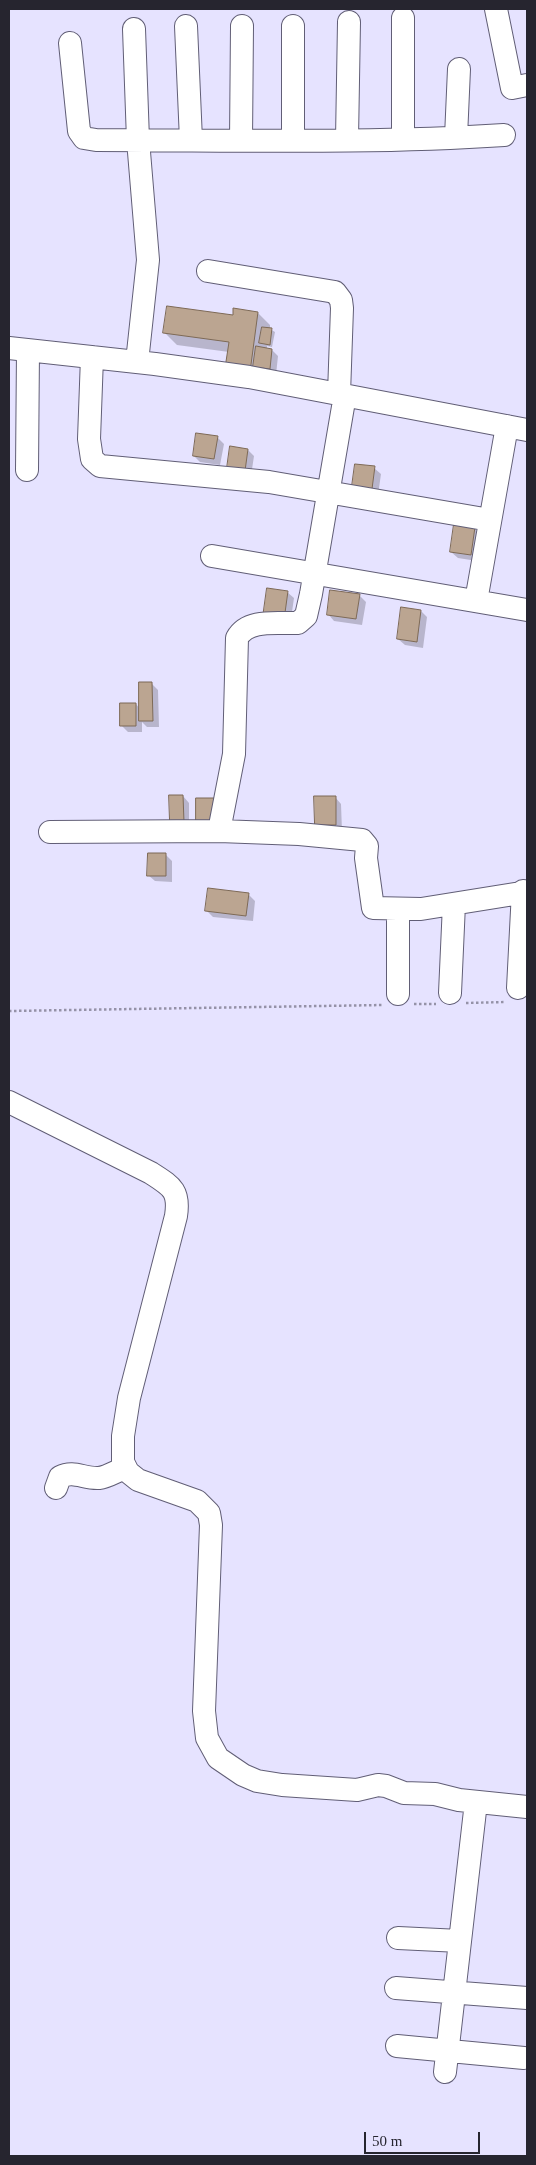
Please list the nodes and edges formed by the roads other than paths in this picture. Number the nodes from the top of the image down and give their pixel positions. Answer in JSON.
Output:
{"nodes":[{"id":1,"x":496,"y":9,"type":"edge"},
{"id":2,"x":403,"y":18,"type":"dead end"},
{"id":3,"x":349,"y":22,"type":"dead end"},
{"id":4,"x":186,"y":26,"type":"dead end"},
{"id":5,"x":242,"y":26,"type":"dead end"},
{"id":6,"x":293,"y":26,"type":"dead end"},
{"id":7,"x":134,"y":29,"type":"dead end"},
{"id":8,"x":70,"y":43,"type":"dead end"},
{"id":9,"x":459,"y":69,"type":"dead end"},
{"id":10,"x":527,"y":85,"type":"edge"},
{"id":11,"x":504,"y":135,"type":"dead end"},
{"id":12,"x":456,"y":137,"type":"junction"},
{"id":13,"x":403,"y":138,"type":"junction"},
{"id":14,"x":347,"y":139,"type":"junction"},
{"id":15,"x":138,"y":140,"type":"junction"},
{"id":16,"x":191,"y":140,"type":"junction"},
{"id":17,"x":241,"y":140,"type":"junction"},
{"id":18,"x":293,"y":140,"type":"junction"},
{"id":19,"x":208,"y":271,"type":"dead end"},
{"id":20,"x":18,"y":349,"type":"edge"},
{"id":21,"x":92,"y":357,"type":"junction"},
{"id":22,"x":137,"y":362,"type":"junction"},
{"id":23,"x":342,"y":394,"type":"junction"},
{"id":24,"x":517,"y":428,"type":"edge"},
{"id":25,"x":27,"y":470,"type":"dead end"},
{"id":26,"x":328,"y":493,"type":"junction"},
{"id":27,"x":490,"y":520,"type":"junction"},
{"id":28,"x":212,"y":556,"type":"dead end"},
{"id":29,"x":314,"y":573,"type":"junction"},
{"id":30,"x":476,"y":601,"type":"junction"},
{"id":31,"x":527,"y":610,"type":"edge"},
{"id":32,"x":219,"y":831,"type":"junction"},
{"id":33,"x":50,"y":832,"type":"dead end"},
{"id":34,"x":525,"y":892,"type":"edge"},
{"id":35,"x":454,"y":904,"type":"junction"},
{"id":36,"x":398,"y":909,"type":"junction"},
{"id":37,"x":513,"y":995,"type":"road end"},
{"id":38,"x":448,"y":1000,"type":"road end"},
{"id":39,"x":398,"y":1001,"type":"road end"},
{"id":40,"x":9,"y":1102,"type":"edge"},
{"id":41,"x":125,"y":1468,"type":"junction"},
{"id":42,"x":56,"y":1488,"type":"dead end"},
{"id":43,"x":476,"y":1802,"type":"junction"},
{"id":44,"x":527,"y":1807,"type":"edge"},
{"id":45,"x":398,"y":1938,"type":"dead end"},
{"id":46,"x":460,"y":1941,"type":"junction"},
{"id":47,"x":396,"y":1988,"type":"dead end"},
{"id":48,"x":454,"y":1993,"type":"junction"},
{"id":49,"x":527,"y":1998,"type":"edge"},
{"id":50,"x":397,"y":2046,"type":"dead end"},
{"id":51,"x":524,"y":2058,"type":"dead end"},
{"id":52,"x":446,"y":2062,"type":"junction"}],
"edges":[{"from":1,"to":10,"type":"street"},
{"from":2,"to":13,"type":"street"},
{"from":3,"to":14,"type":"street"},
{"from":4,"to":16,"type":"street"},
{"from":5,"to":17,"type":"street"},
{"from":6,"to":18,"type":"street"},
{"from":7,"to":15,"type":"street"},
{"from":8,"to":15,"type":"street"},
{"from":9,"to":12,"type":"street"},
{"from":11,"to":12,"type":"street"},
{"from":12,"to":13,"type":"street"},
{"from":13,"to":14,"type":"street"},
{"from":14,"to":18,"type":"street"},
{"from":15,"to":16,"type":"street"},
{"from":15,"to":22,"type":"street"},
{"from":16,"to":17,"type":"street"},
{"from":17,"to":18,"type":"street"},
{"from":19,"to":23,"type":"street"},
{"from":20,"to":21,"type":"street"},
{"from":20,"to":25,"type":"street"},
{"from":21,"to":22,"type":"street"},
{"from":21,"to":26,"type":"street"},
{"from":22,"to":23,"type":"street"},
{"from":23,"to":24,"type":"street"},
{"from":23,"to":26,"type":"street"},
{"from":24,"to":27,"type":"street"},
{"from":26,"to":27,"type":"street"},
{"from":26,"to":29,"type":"street"},
{"from":27,"to":30,"type":"street"},
{"from":28,"to":29,"type":"street"},
{"from":29,"to":30,"type":"street"},
{"from":29,"to":32,"type":"street"},
{"from":30,"to":31,"type":"street"},
{"from":32,"to":33,"type":"street"},
{"from":32,"to":36,"type":"street"},
{"from":34,"to":35,"type":"street"},
{"from":34,"to":37,"type":"street"},
{"from":35,"to":36,"type":"street"},
{"from":35,"to":38,"type":"street"},
{"from":36,"to":39,"type":"street"},
{"from":40,"to":41,"type":"street"},
{"from":41,"to":42,"type":"street"},
{"from":41,"to":43,"type":"street"},
{"from":43,"to":44,"type":"street"},
{"from":43,"to":46,"type":"street"},
{"from":45,"to":46,"type":"street"},
{"from":46,"to":48,"type":"street"},
{"from":47,"to":48,"type":"street"},
{"from":48,"to":49,"type":"street"},
{"from":48,"to":52,"type":"street"},
{"from":50,"to":52,"type":"street"},
{"from":51,"to":52,"type":"street"}]}
